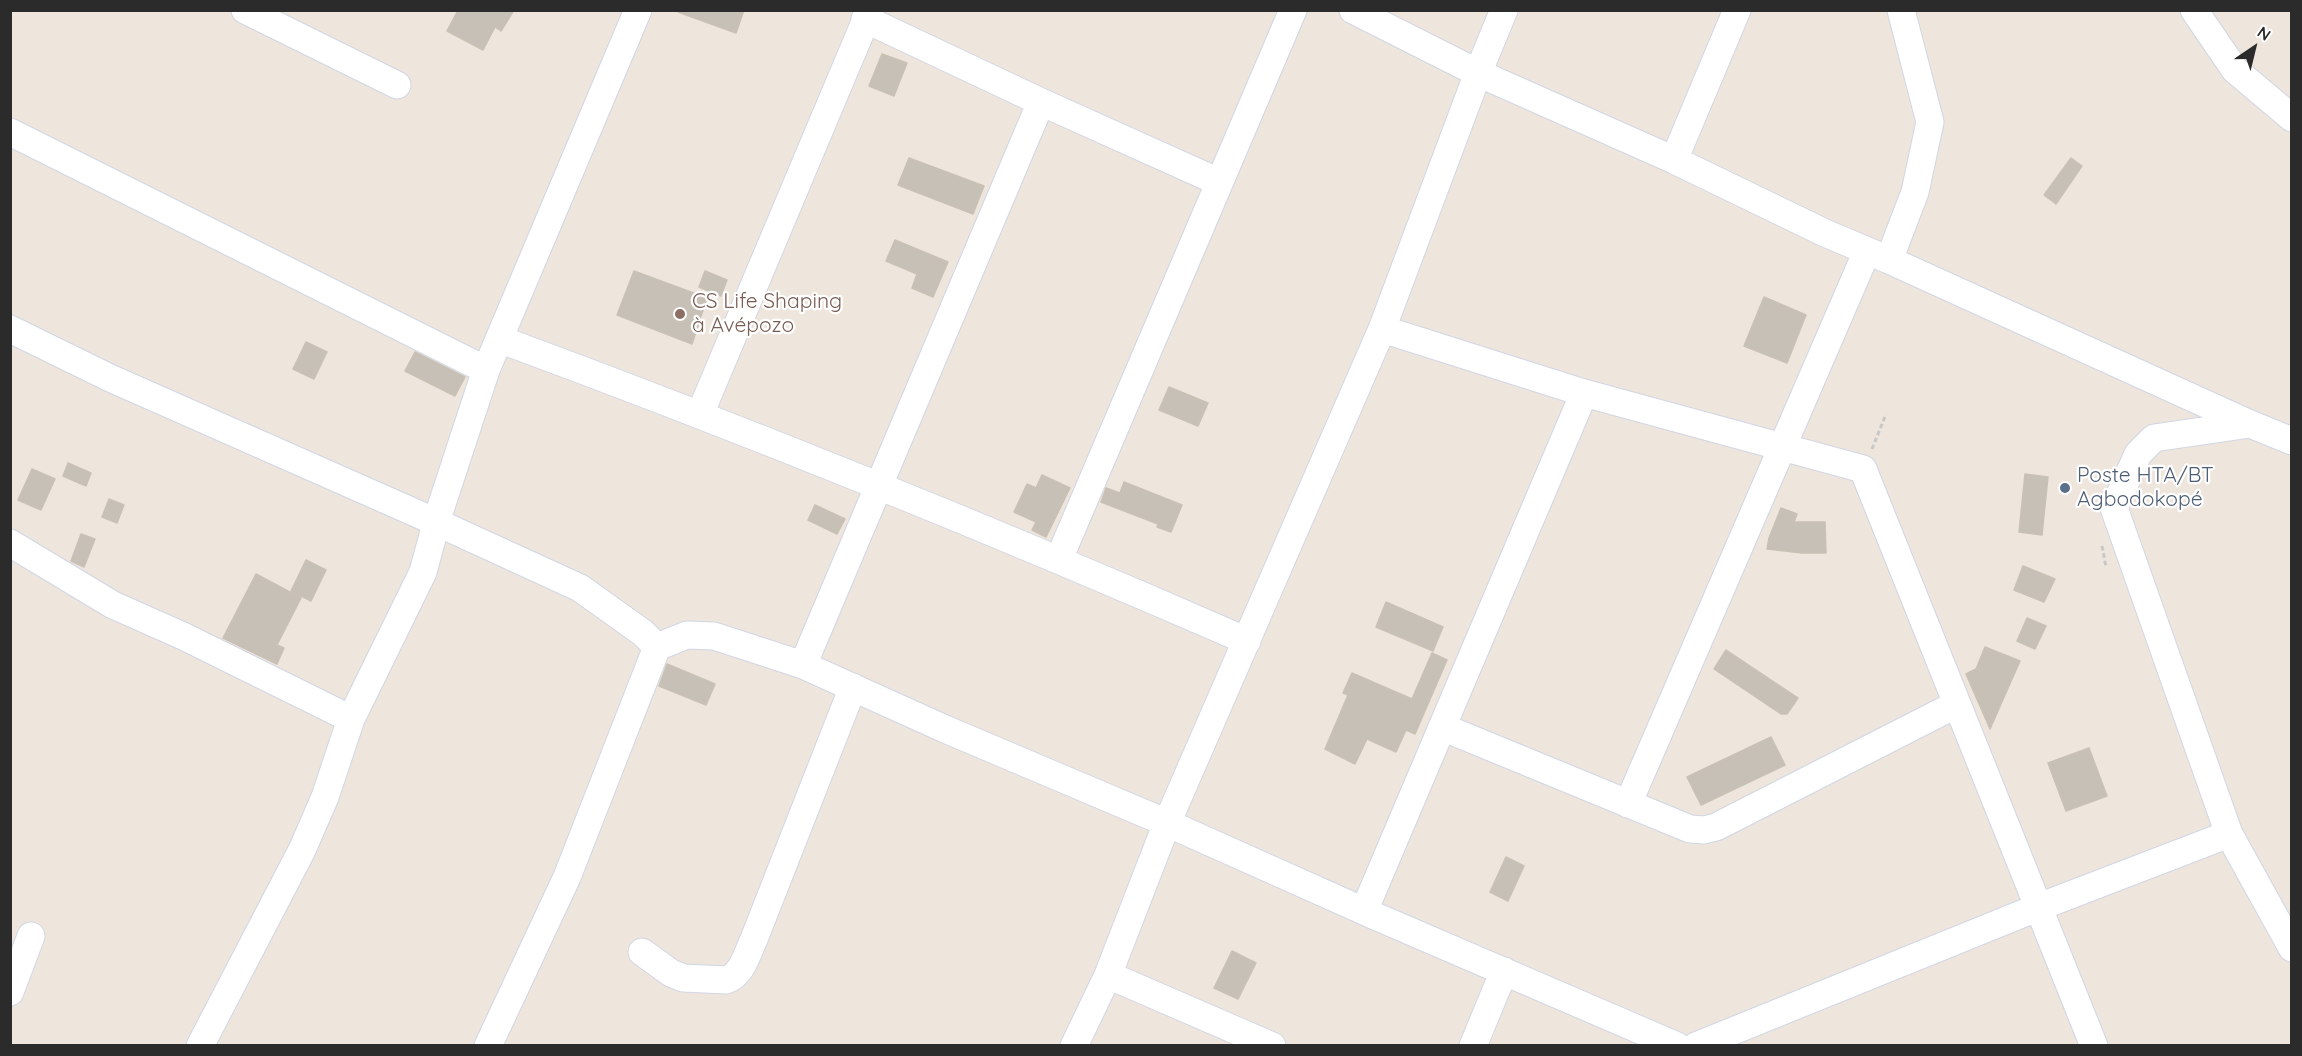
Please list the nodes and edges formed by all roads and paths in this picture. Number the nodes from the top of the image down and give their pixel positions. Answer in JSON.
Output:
{"nodes":[{"id":1,"x":246,"y":10,"type":"edge"},
{"id":2,"x":638,"y":10,"type":"edge"},
{"id":3,"x":1293,"y":10,"type":"edge"},
{"id":4,"x":1353,"y":10,"type":"edge"},
{"id":5,"x":1504,"y":10,"type":"edge"},
{"id":6,"x":1737,"y":10,"type":"edge"},
{"id":7,"x":1901,"y":10,"type":"edge"},
{"id":8,"x":2194,"y":10,"type":"edge"},
{"id":9,"x":868,"y":15,"type":"edge"},
{"id":10,"x":1478,"y":73,"type":"junction"},
{"id":11,"x":397,"y":85,"type":"dead end"},
{"id":12,"x":1041,"y":102,"type":"junction"},
{"id":13,"x":2292,"y":118,"type":"edge"},
{"id":14,"x":10,"y":132,"type":"edge"},
{"id":15,"x":1674,"y":160,"type":"junction"},
{"id":16,"x":1219,"y":182,"type":"junction"},
{"id":17,"x":1878,"y":255,"type":"junction"},
{"id":18,"x":10,"y":329,"type":"edge"},
{"id":19,"x":1382,"y":329,"type":"junction"},
{"id":20,"x":499,"y":339,"type":"junction"},
{"id":21,"x":486,"y":370,"type":"junction"},
{"id":22,"x":1584,"y":393,"type":"junction"},
{"id":23,"x":700,"y":414,"type":"junction"},
{"id":24,"x":1886,"y":414,"type":"dead end"},
{"id":25,"x":2250,"y":424,"type":"junction"},
{"id":26,"x":2292,"y":441,"type":"edge"},
{"id":27,"x":1783,"y":447,"type":"junction"},
{"id":28,"x":1863,"y":469,"type":"junction"},
{"id":29,"x":876,"y":486,"type":"junction"},
{"id":30,"x":436,"y":522,"type":"junction"},
{"id":31,"x":2101,"y":540,"type":"dead end"},
{"id":32,"x":10,"y":543,"type":"edge"},
{"id":33,"x":1059,"y":559,"type":"junction"},
{"id":34,"x":2106,"y":567,"type":"dead end"},
{"id":35,"x":1247,"y":641,"type":"junction"},
{"id":36,"x":657,"y":647,"type":"junction"},
{"id":37,"x":802,"y":665,"type":"junction"},
{"id":38,"x":853,"y":687,"type":"junction"},
{"id":39,"x":1957,"y":704,"type":"junction"},
{"id":40,"x":351,"y":719,"type":"junction"},
{"id":41,"x":1442,"y":727,"type":"junction"},
{"id":42,"x":1628,"y":804,"type":"junction"},
{"id":43,"x":1167,"y":823,"type":"junction"},
{"id":44,"x":2229,"y":834,"type":"junction"},
{"id":45,"x":2039,"y":907,"type":"junction"},
{"id":46,"x":1364,"y":911,"type":"junction"},
{"id":47,"x":31,"y":936,"type":"dead end"},
{"id":48,"x":2292,"y":948,"type":"edge"},
{"id":49,"x":642,"y":952,"type":"dead end"},
{"id":50,"x":1504,"y":971,"type":"junction"},
{"id":51,"x":1108,"y":975,"type":"junction"},
{"id":52,"x":10,"y":992,"type":"edge"},
{"id":53,"x":200,"y":1046,"type":"edge"},
{"id":54,"x":488,"y":1046,"type":"edge"},
{"id":55,"x":1074,"y":1046,"type":"edge"},
{"id":56,"x":1272,"y":1046,"type":"edge"},
{"id":57,"x":1473,"y":1046,"type":"edge"},
{"id":58,"x":1677,"y":1046,"type":"edge"},
{"id":59,"x":1696,"y":1046,"type":"edge"},
{"id":60,"x":2094,"y":1046,"type":"edge"}],
"edges":[{"from":1,"to":11,"type":"street"},
{"from":2,"to":20,"type":"street"},
{"from":3,"to":16,"type":"street"},
{"from":4,"to":10,"type":"street"},
{"from":5,"to":10,"type":"street"},
{"from":6,"to":15,"type":"street"},
{"from":7,"to":17,"type":"street"},
{"from":8,"to":13,"type":"street"},
{"from":9,"to":12,"type":"street"},
{"from":9,"to":23,"type":"street"},
{"from":10,"to":15,"type":"street"},
{"from":10,"to":19,"type":"street"},
{"from":12,"to":16,"type":"street"},
{"from":12,"to":29,"type":"street"},
{"from":14,"to":21,"type":"street"},
{"from":15,"to":17,"type":"street"},
{"from":16,"to":33,"type":"street"},
{"from":17,"to":25,"type":"street"},
{"from":17,"to":27,"type":"street"},
{"from":18,"to":30,"type":"street"},
{"from":19,"to":22,"type":"street"},
{"from":19,"to":35,"type":"street"},
{"from":20,"to":21,"type":"street"},
{"from":20,"to":23,"type":"street"},
{"from":21,"to":30,"type":"street"},
{"from":22,"to":27,"type":"street"},
{"from":22,"to":41,"type":"street"},
{"from":23,"to":29,"type":"street"},
{"from":24,"to":28,"type":"path"},
{"from":25,"to":26,"type":"street"},
{"from":25,"to":44,"type":"street"},
{"from":27,"to":28,"type":"street"},
{"from":27,"to":42,"type":"street"},
{"from":28,"to":39,"type":"street"},
{"from":29,"to":33,"type":"street"},
{"from":29,"to":37,"type":"street"},
{"from":30,"to":36,"type":"street"},
{"from":30,"to":40,"type":"street"},
{"from":31,"to":34,"type":"path"},
{"from":32,"to":40,"type":"street"},
{"from":33,"to":35,"type":"street"},
{"from":35,"to":43,"type":"street"},
{"from":36,"to":37,"type":"street"},
{"from":36,"to":54,"type":"street"},
{"from":37,"to":38,"type":"street"},
{"from":38,"to":43,"type":"street"},
{"from":38,"to":49,"type":"street"},
{"from":39,"to":42,"type":"street"},
{"from":39,"to":45,"type":"street"},
{"from":40,"to":53,"type":"street"},
{"from":41,"to":42,"type":"street"},
{"from":41,"to":46,"type":"street"},
{"from":43,"to":46,"type":"street"},
{"from":43,"to":51,"type":"street"},
{"from":44,"to":45,"type":"street"},
{"from":44,"to":48,"type":"street"},
{"from":45,"to":59,"type":"street"},
{"from":45,"to":60,"type":"street"},
{"from":46,"to":50,"type":"street"},
{"from":47,"to":52,"type":"street"},
{"from":50,"to":57,"type":"street"},
{"from":50,"to":58,"type":"street"},
{"from":51,"to":55,"type":"street"},
{"from":51,"to":56,"type":"street"}]}
